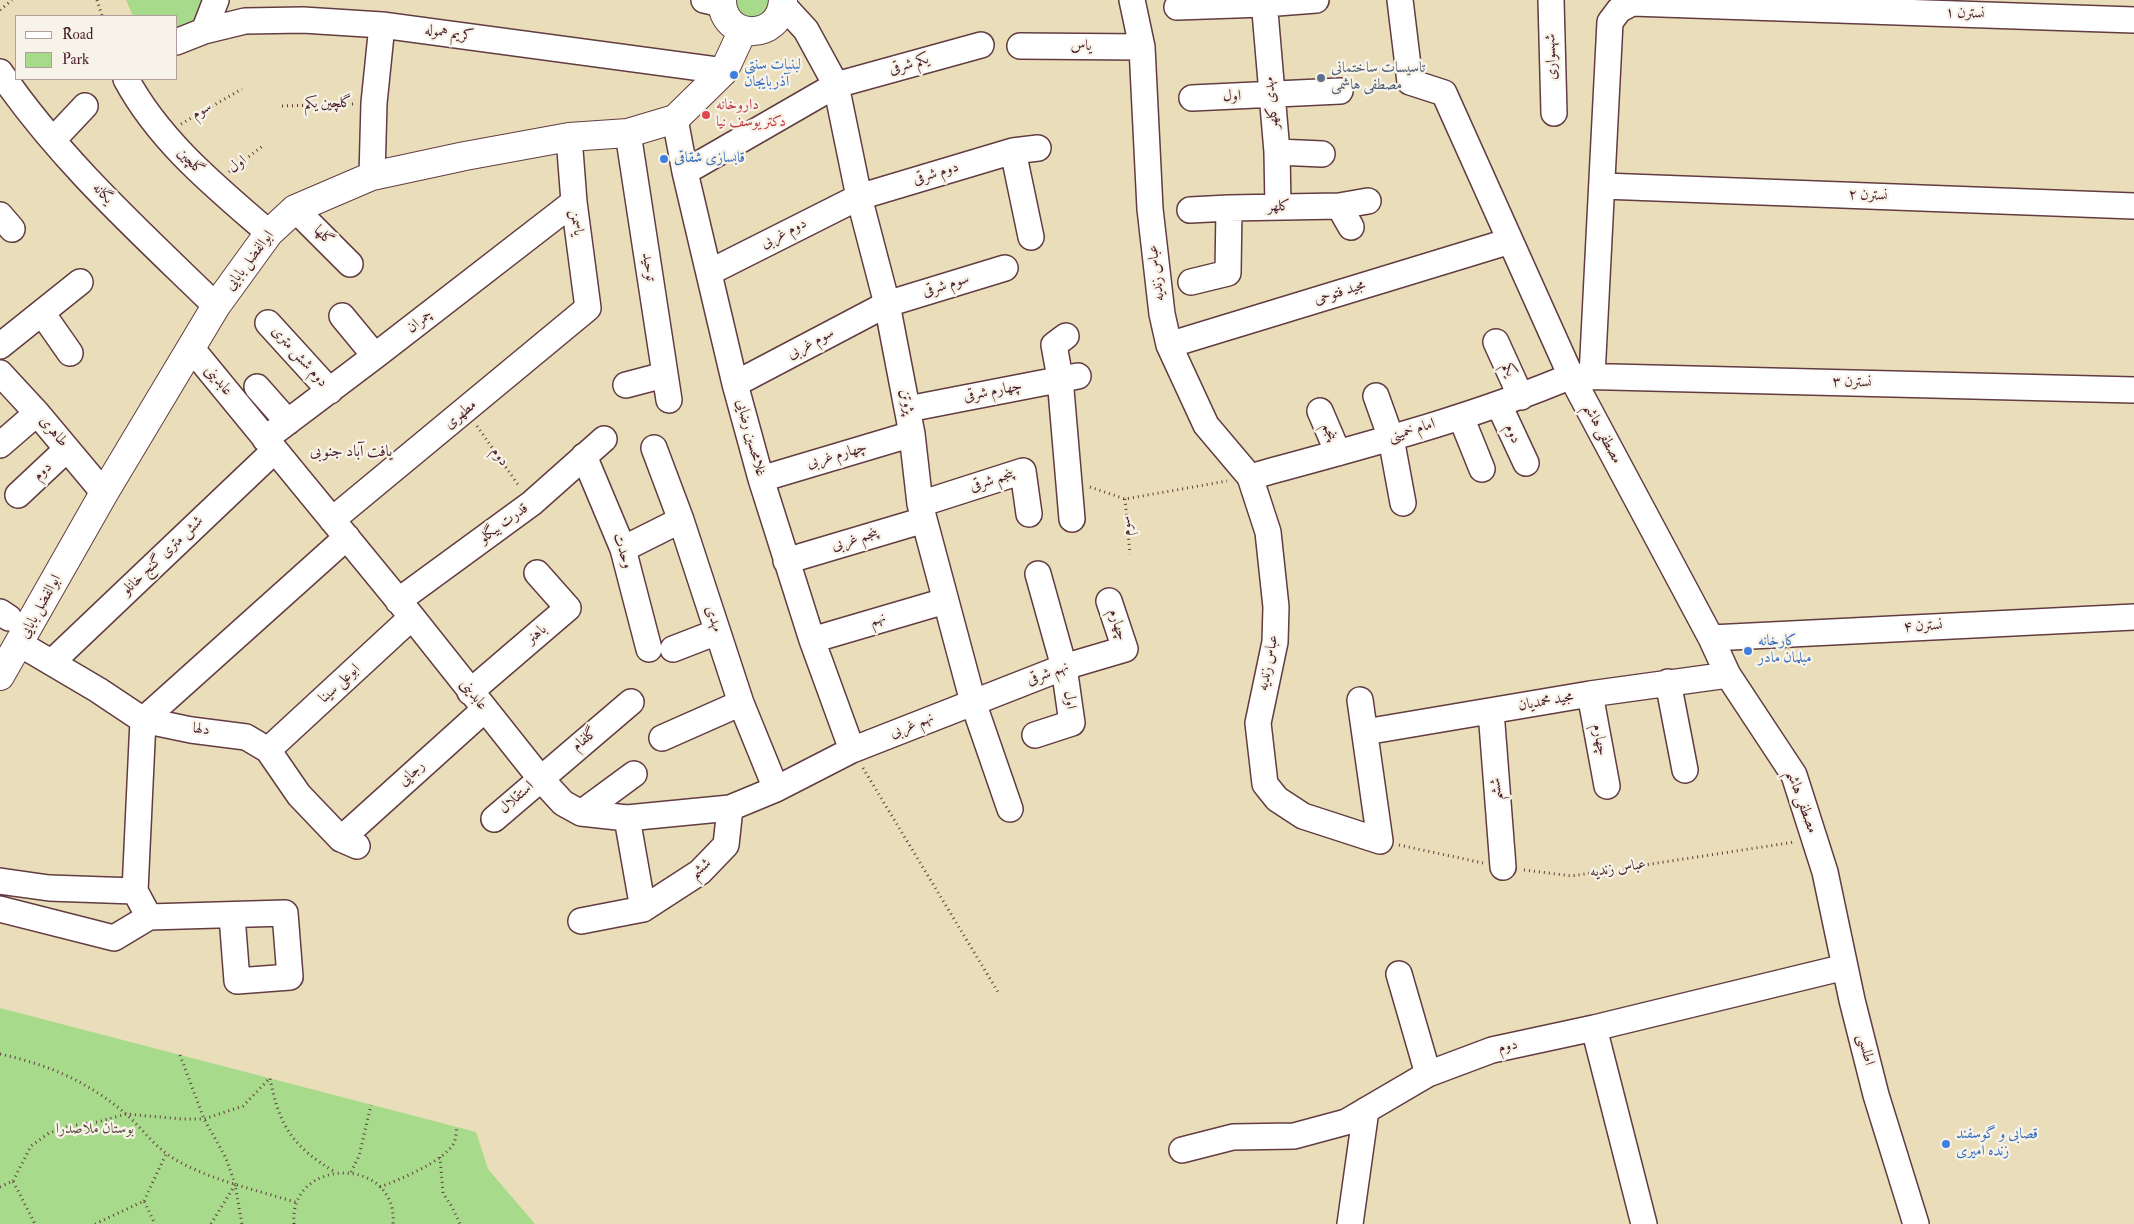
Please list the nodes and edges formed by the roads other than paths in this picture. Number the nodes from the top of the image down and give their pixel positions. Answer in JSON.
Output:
{"nodes":[{"id":1,"x":216,"y":0,"type":"edge"},
{"id":2,"x":1132,"y":0,"type":"edge"},
{"id":3,"x":1316,"y":0,"type":"edge"},
{"id":4,"x":1400,"y":0,"type":"edge"},
{"id":5,"x":1551,"y":0,"type":"edge"},
{"id":6,"x":716,"y":1,"type":"edge"},
{"id":7,"x":1264,"y":2,"type":"edge"},
{"id":8,"x":783,"y":3,"type":"edge"},
{"id":9,"x":1177,"y":6,"type":"dead end"},
{"id":10,"x":2134,"y":20,"type":"edge"},
{"id":11,"x":382,"y":25,"type":"junction"},
{"id":12,"x":743,"y":30,"type":"junction"},
{"id":13,"x":204,"y":31,"type":"junction"},
{"id":14,"x":178,"y":41,"type":"edge"},
{"id":15,"x":981,"y":45,"type":"dead end"},
{"id":16,"x":1020,"y":46,"type":"dead end"},
{"id":17,"x":1142,"y":47,"type":"junction"},
{"id":18,"x":7,"y":71,"type":"edge"},
{"id":19,"x":724,"y":71,"type":"junction"},
{"id":20,"x":127,"y":80,"type":"edge"},
{"id":21,"x":836,"y":85,"type":"junction"},
{"id":22,"x":1340,"y":91,"type":"dead end"},
{"id":23,"x":1272,"y":96,"type":"junction"},
{"id":24,"x":1192,"y":98,"type":"dead end"},
{"id":25,"x":85,"y":106,"type":"dead end"},
{"id":26,"x":1554,"y":113,"type":"dead end"},
{"id":27,"x":675,"y":119,"type":"junction"},
{"id":28,"x":628,"y":133,"type":"junction"},
{"id":29,"x":569,"y":137,"type":"junction"},
{"id":30,"x":53,"y":140,"type":"junction"},
{"id":31,"x":1038,"y":148,"type":"dead end"},
{"id":32,"x":1012,"y":151,"type":"junction"},
{"id":33,"x":1276,"y":152,"type":"junction"},
{"id":34,"x":1322,"y":154,"type":"dead end"},
{"id":35,"x":685,"y":172,"type":"junction"},
{"id":36,"x":372,"y":176,"type":"junction"},
{"id":37,"x":1603,"y":186,"type":"junction"},
{"id":38,"x":859,"y":197,"type":"junction"},
{"id":39,"x":1368,"y":201,"type":"dead end"},
{"id":40,"x":574,"y":202,"type":"junction"},
{"id":41,"x":2134,"y":206,"type":"edge"},
{"id":42,"x":1278,"y":207,"type":"junction"},
{"id":43,"x":1229,"y":208,"type":"junction"},
{"id":44,"x":296,"y":209,"type":"junction"},
{"id":45,"x":1190,"y":210,"type":"dead end"},
{"id":46,"x":269,"y":233,"type":"junction"},
{"id":47,"x":1031,"y":237,"type":"dead end"},
{"id":48,"x":1510,"y":241,"type":"junction"},
{"id":49,"x":350,"y":264,"type":"dead end"},
{"id":50,"x":1004,"y":268,"type":"dead end"},
{"id":51,"x":710,"y":272,"type":"junction"},
{"id":52,"x":80,"y":282,"type":"dead end"},
{"id":53,"x":1191,"y":282,"type":"dead end"},
{"id":54,"x":887,"y":304,"type":"junction"},
{"id":55,"x":216,"y":306,"type":"junction"},
{"id":56,"x":588,"y":308,"type":"joint"},
{"id":57,"x":42,"y":313,"type":"junction"},
{"id":58,"x":342,"y":316,"type":"dead end"},
{"id":59,"x":268,"y":323,"type":"dead end"},
{"id":60,"x":1066,"y":336,"type":"dead end"},
{"id":61,"x":1496,"y":342,"type":"dead end"},
{"id":62,"x":1169,"y":345,"type":"junction"},
{"id":63,"x":0,"y":346,"type":"edge"},
{"id":64,"x":192,"y":349,"type":"junction"},
{"id":65,"x":70,"y":353,"type":"dead end"},
{"id":66,"x":376,"y":356,"type":"junction"},
{"id":67,"x":0,"y":373,"type":"edge"},
{"id":68,"x":664,"y":376,"type":"junction"},
{"id":69,"x":1581,"y":376,"type":"junction"},
{"id":70,"x":1069,"y":377,"type":"junction"},
{"id":71,"x":735,"y":384,"type":"junction"},
{"id":72,"x":626,"y":385,"type":"dead end"},
{"id":73,"x":257,"y":387,"type":"dead end"},
{"id":74,"x":2134,"y":390,"type":"edge"},
{"id":75,"x":330,"y":391,"type":"junction"},
{"id":76,"x":1376,"y":396,"type":"dead end"},
{"id":77,"x":669,"y":400,"type":"dead end"},
{"id":78,"x":1510,"y":401,"type":"junction"},
{"id":79,"x":908,"y":409,"type":"junction"},
{"id":80,"x":1320,"y":411,"type":"dead end"},
{"id":81,"x":37,"y":413,"type":"junction"},
{"id":82,"x":1461,"y":416,"type":"junction"},
{"id":83,"x":288,"y":422,"type":"junction"},
{"id":84,"x":912,"y":434,"type":"junction"},
{"id":85,"x":1391,"y":438,"type":"junction"},
{"id":86,"x":604,"y":439,"type":"dead end"},
{"id":87,"x":270,"y":444,"type":"junction"},
{"id":88,"x":0,"y":445,"type":"edge"},
{"id":89,"x":654,"y":448,"type":"dead end"},
{"id":90,"x":67,"y":449,"type":"junction"},
{"id":91,"x":1338,"y":453,"type":"junction"},
{"id":92,"x":584,"y":456,"type":"junction"},
{"id":93,"x":1526,"y":463,"type":"dead end"},
{"id":94,"x":1482,"y":469,"type":"dead end"},
{"id":95,"x":1250,"y":477,"type":"junction"},
{"id":96,"x":761,"y":479,"type":"junction"},
{"id":97,"x":104,"y":493,"type":"junction"},
{"id":98,"x":18,"y":495,"type":"dead end"},
{"id":99,"x":1403,"y":504,"type":"dead end"},
{"id":100,"x":922,"y":512,"type":"junction"},
{"id":101,"x":1029,"y":514,"type":"dead end"},
{"id":102,"x":1072,"y":519,"type":"dead end"},
{"id":103,"x":681,"y":520,"type":"junction"},
{"id":104,"x":340,"y":528,"type":"junction"},
{"id":105,"x":623,"y":549,"type":"junction"},
{"id":106,"x":786,"y":561,"type":"junction"},
{"id":107,"x":537,"y":573,"type":"dead end"},
{"id":108,"x":1038,"y":574,"type":"dead end"},
{"id":109,"x":945,"y":601,"type":"junction"},
{"id":110,"x":1109,"y":601,"type":"dead end"},
{"id":111,"x":405,"y":609,"type":"junction"},
{"id":112,"x":2134,"y":617,"type":"edge"},
{"id":113,"x":717,"y":632,"type":"junction"},
{"id":114,"x":1711,"y":638,"type":"junction"},
{"id":115,"x":812,"y":640,"type":"junction"},
{"id":116,"x":20,"y":644,"type":"junction"},
{"id":117,"x":1125,"y":648,"type":"joint"},
{"id":118,"x":649,"y":649,"type":"dead end"},
{"id":119,"x":673,"y":649,"type":"dead end"},
{"id":120,"x":52,"y":662,"type":"junction"},
{"id":121,"x":1064,"y":667,"type":"junction"},
{"id":122,"x":1728,"y":675,"type":"junction"},
{"id":123,"x":0,"y":676,"type":"edge"},
{"id":124,"x":1668,"y":682,"type":"junction"},
{"id":125,"x":1590,"y":694,"type":"junction"},
{"id":126,"x":1360,"y":700,"type":"dead end"},
{"id":127,"x":477,"y":701,"type":"junction"},
{"id":128,"x":631,"y":702,"type":"dead end"},
{"id":129,"x":973,"y":702,"type":"junction"},
{"id":130,"x":741,"y":703,"type":"junction"},
{"id":131,"x":1491,"y":711,"type":"junction"},
{"id":132,"x":143,"y":720,"type":"junction"},
{"id":133,"x":1364,"y":732,"type":"junction"},
{"id":134,"x":1035,"y":736,"type":"dead end"},
{"id":135,"x":662,"y":738,"type":"dead end"},
{"id":136,"x":268,"y":750,"type":"junction"},
{"id":137,"x":852,"y":750,"type":"junction"},
{"id":138,"x":1685,"y":770,"type":"dead end"},
{"id":139,"x":634,"y":774,"type":"dead end"},
{"id":140,"x":540,"y":778,"type":"junction"},
{"id":141,"x":1607,"y":786,"type":"dead end"},
{"id":142,"x":776,"y":789,"type":"junction"},
{"id":143,"x":730,"y":808,"type":"junction"},
{"id":144,"x":1010,"y":809,"type":"dead end"},
{"id":145,"x":581,"y":813,"type":"junction"},
{"id":146,"x":626,"y":818,"type":"junction"},
{"id":147,"x":494,"y":819,"type":"dead end"},
{"id":148,"x":349,"y":842,"type":"joint"},
{"id":149,"x":1503,"y":867,"type":"road end"},
{"id":150,"x":1825,"y":872,"type":"joint"},
{"id":151,"x":0,"y":881,"type":"edge"},
{"id":152,"x":135,"y":891,"type":"junction"},
{"id":153,"x":0,"y":909,"type":"edge"},
{"id":154,"x":643,"y":909,"type":"junction"},
{"id":155,"x":232,"y":916,"type":"dead end"},
{"id":156,"x":149,"y":917,"type":"junction"},
{"id":157,"x":581,"y":921,"type":"dead end"},
{"id":158,"x":1845,"y":967,"type":"junction"},
{"id":159,"x":1399,"y":974,"type":"dead end"},
{"id":160,"x":1594,"y":1028,"type":"junction"},
{"id":161,"x":1428,"y":1074,"type":"junction"},
{"id":162,"x":1366,"y":1110,"type":"junction"},
{"id":163,"x":1182,"y":1150,"type":"dead end"},
{"id":164,"x":1350,"y":1224,"type":"edge"},
{"id":165,"x":1644,"y":1224,"type":"edge"},
{"id":166,"x":1916,"y":1224,"type":"edge"}],
"edges":[{"from":1,"to":13,"type":"street"},
{"from":2,"to":17,"type":"street","name":"عباس زندیه"},
{"from":3,"to":7,"type":"street"},
{"from":4,"to":48,"type":"street","name":"مصطفی هاشم"},
{"from":5,"to":26,"type":"street","name":"شهسواری"},
{"from":6,"to":12,"type":"main road"},
{"from":7,"to":9,"type":"street"},
{"from":7,"to":23,"type":"street","name":"مهدی کلهر"},
{"from":8,"to":12,"type":"main road"},
{"from":8,"to":21,"type":"street","name":"پژوتن"},
{"from":10,"to":37,"type":"street","name":"نسترن ۱"},
{"from":11,"to":13,"type":"street","name":"کریم هموله"},
{"from":11,"to":19,"type":"street","name":"کریم هموله"},
{"from":11,"to":36,"type":"street","name":"گلچین یکم"},
{"from":12,"to":19,"type":"main road","name":"ابوالفضل بابایی"},
{"from":13,"to":14,"type":"street","name":"کریم هموله"},
{"from":15,"to":21,"type":"street","name":"یکم شرقی"},
{"from":16,"to":17,"type":"street","name":"یاس"},
{"from":17,"to":62,"type":"street","name":"عباس زندیه"},
{"from":18,"to":30,"type":"street","name":"یگانه"},
{"from":19,"to":27,"type":"main road","name":"ابوالفضل بابایی"},
{"from":20,"to":46,"type":"street","name":"گلچین"},
{"from":21,"to":35,"type":"street","name":"یکم شرقی"},
{"from":21,"to":38,"type":"street","name":"پژوتن"},
{"from":22,"to":23,"type":"street"},
{"from":23,"to":24,"type":"street","name":"اول"},
{"from":23,"to":33,"type":"street","name":"مهدی کلهر"},
{"from":25,"to":30,"type":"street"},
{"from":27,"to":28,"type":"main road","name":"ابوالفضل بابایی"},
{"from":27,"to":35,"type":"street","name":"غلامحسین رضایی"},
{"from":28,"to":29,"type":"main road","name":"ابوالفضل بابایی"},
{"from":28,"to":68,"type":"street","name":"توحید"},
{"from":29,"to":36,"type":"main road","name":"ابوالفضل بابایی"},
{"from":29,"to":40,"type":"street","name":"یاسمن"},
{"from":30,"to":55,"type":"street","name":"یگانه"},
{"from":31,"to":32,"type":"street","name":"دوم شرقی"},
{"from":32,"to":38,"type":"street","name":"دوم شرقی"},
{"from":32,"to":47,"type":"street"},
{"from":33,"to":34,"type":"street"},
{"from":33,"to":42,"type":"street","name":"مهدی کلهر"},
{"from":35,"to":51,"type":"street","name":"غلامحسین رضایی"},
{"from":36,"to":44,"type":"main road","name":"ابوالفضل بابایی"},
{"from":37,"to":41,"type":"street","name":"نسترن ۲"},
{"from":37,"to":69,"type":"street"},
{"from":38,"to":51,"type":"street","name":"دوم غربی"},
{"from":38,"to":54,"type":"street","name":"پژوتن"},
{"from":39,"to":42,"type":"street","name":"کلهر"},
{"from":40,"to":56,"type":"street","name":"یاسمن"},
{"from":40,"to":66,"type":"street","name":"چمران"},
{"from":42,"to":43,"type":"street","name":"کلهر"},
{"from":43,"to":45,"type":"street","name":"کلهر"},
{"from":43,"to":53,"type":"street"},
{"from":44,"to":46,"type":"main road","name":"ابوالفضل بابایی"},
{"from":44,"to":49,"type":"street","name":"گلها"},
{"from":46,"to":55,"type":"main road","name":"ابوالفضل بابایی"},
{"from":48,"to":62,"type":"street","name":"مجید فتوحی"},
{"from":48,"to":69,"type":"street","name":"مصطفی هاشم"},
{"from":50,"to":54,"type":"street","name":"سوم شرقی"},
{"from":51,"to":71,"type":"street","name":"غلامحسین رضایی"},
{"from":52,"to":57,"type":"street"},
{"from":54,"to":71,"type":"street","name":"سوم غربی"},
{"from":54,"to":79,"type":"street","name":"پژوتن"},
{"from":55,"to":64,"type":"main road","name":"ابوالفضل بابایی"},
{"from":56,"to":104,"type":"street","name":"مطهری"},
{"from":57,"to":63,"type":"street"},
{"from":57,"to":65,"type":"street"},
{"from":58,"to":66,"type":"street"},
{"from":59,"to":75,"type":"street","name":"دوم شش متری"},
{"from":60,"to":70,"type":"street"},
{"from":61,"to":78,"type":"street","name":"یکم"},
{"from":62,"to":95,"type":"street","name":"عباس زندیه"},
{"from":64,"to":87,"type":"street","name":"عابدینی"},
{"from":64,"to":97,"type":"main road","name":"ابوالفضل بابایی"},
{"from":66,"to":75,"type":"street","name":"چمران"},
{"from":67,"to":81,"type":"street","name":"طاهری"},
{"from":68,"to":72,"type":"street"},
{"from":68,"to":77,"type":"street","name":"توحید"},
{"from":69,"to":74,"type":"street","name":"نسترن ۳"},
{"from":69,"to":78,"type":"street","name":"امام خمینی"},
{"from":69,"to":114,"type":"street","name":"مصطفی هاشم"},
{"from":70,"to":79,"type":"street","name":"چهارم شرقی"},
{"from":70,"to":102,"type":"street"},
{"from":71,"to":96,"type":"street","name":"غلامحسین رضایی"},
{"from":73,"to":83,"type":"street"},
{"from":75,"to":83,"type":"street","name":"چمران"},
{"from":76,"to":85,"type":"street"},
{"from":78,"to":82,"type":"street","name":"امام خمینی"},
{"from":78,"to":93,"type":"street","name":"دوم"},
{"from":79,"to":84,"type":"street","name":"پژوتن"},
{"from":80,"to":91,"type":"street","name":"پنجم"},
{"from":81,"to":88,"type":"street"},
{"from":81,"to":90,"type":"street","name":"طاهری"},
{"from":82,"to":85,"type":"street","name":"امام خمینی"},
{"from":82,"to":94,"type":"street"},
{"from":83,"to":87,"type":"street","name":"چمران"},
{"from":84,"to":96,"type":"street","name":"چهارم غربی"},
{"from":84,"to":100,"type":"street","name":"پژوتن"},
{"from":85,"to":91,"type":"street","name":"امام خمینی"},
{"from":85,"to":99,"type":"street"},
{"from":86,"to":92,"type":"street","name":"قدرت بیگلو"},
{"from":87,"to":104,"type":"street","name":"عابدینی"},
{"from":87,"to":120,"type":"street","name":"شش متری گنج خانلو"},
{"from":89,"to":103,"type":"street","name":"مهدی"},
{"from":90,"to":97,"type":"street","name":"طاهری"},
{"from":90,"to":98,"type":"street","name":"دوم"},
{"from":91,"to":95,"type":"street","name":"امام خمینی"},
{"from":92,"to":105,"type":"street","name":"وحدت"},
{"from":92,"to":111,"type":"street","name":"قدرت بیگلو"},
{"from":95,"to":133,"type":"street","name":"عباس زندیه"},
{"from":96,"to":106,"type":"street","name":"غلامحسین رضایی"},
{"from":97,"to":116,"type":"main road","name":"ابوالفضل بابایی"},
{"from":100,"to":101,"type":"street","name":"پنجم شرقی"},
{"from":100,"to":106,"type":"street","name":"پنجم غربی"},
{"from":100,"to":109,"type":"street","name":"پژوتن"},
{"from":103,"to":105,"type":"street"},
{"from":103,"to":113,"type":"street","name":"مهدی"},
{"from":104,"to":111,"type":"street","name":"عابدینی"},
{"from":104,"to":132,"type":"street"},
{"from":105,"to":118,"type":"street","name":"وحدت"},
{"from":106,"to":115,"type":"street","name":"غلامحسین رضایی"},
{"from":107,"to":127,"type":"street","name":"باهنر"},
{"from":108,"to":121,"type":"street"},
{"from":109,"to":115,"type":"street","name":"نهم"},
{"from":109,"to":129,"type":"street","name":"پژوتن"},
{"from":110,"to":117,"type":"street","name":"چهارم"},
{"from":111,"to":127,"type":"street","name":"عابدینی"},
{"from":111,"to":136,"type":"street","name":"ابوعلی سینا"},
{"from":112,"to":114,"type":"street","name":"نسترن ۴"},
{"from":113,"to":119,"type":"street"},
{"from":113,"to":130,"type":"street","name":"مهدی"},
{"from":114,"to":122,"type":"street","name":"مصطفی هاشم"},
{"from":115,"to":137,"type":"street","name":"غلامحسین رضایی"},
{"from":116,"to":120,"type":"street","name":"دلها"},
{"from":116,"to":123,"type":"main road","name":"ابوالفضل بابایی"},
{"from":117,"to":121,"type":"street","name":"نهم شرقی"},
{"from":120,"to":132,"type":"street","name":"دلها"},
{"from":121,"to":129,"type":"street","name":"نهم شرقی"},
{"from":121,"to":134,"type":"street","name":"اول"},
{"from":122,"to":124,"type":"street","name":"مجید محمدیان"},
{"from":122,"to":150,"type":"street","name":"مصطفی هاشم"},
{"from":124,"to":125,"type":"street","name":"مجید محمدیان"},
{"from":124,"to":138,"type":"street"},
{"from":125,"to":131,"type":"street","name":"مجید محمدیان"},
{"from":125,"to":141,"type":"street","name":"چهارم"},
{"from":126,"to":133,"type":"street"},
{"from":127,"to":140,"type":"street","name":"عابدینی"},
{"from":127,"to":148,"type":"street","name":"رجایی"},
{"from":128,"to":140,"type":"street","name":"گلفام"},
{"from":129,"to":137,"type":"street","name":"نهم غربی"},
{"from":129,"to":144,"type":"street","name":"پژوتن"},
{"from":130,"to":135,"type":"street"},
{"from":130,"to":142,"type":"street","name":"مهدی"},
{"from":131,"to":133,"type":"street","name":"مجید محمدیان"},
{"from":131,"to":149,"type":"street","name":"ششم"},
{"from":132,"to":136,"type":"street","name":"دلها"},
{"from":132,"to":152,"type":"street"},
{"from":136,"to":148,"type":"street","name":"دلها"},
{"from":137,"to":142,"type":"street","name":"عابدینی"},
{"from":139,"to":145,"type":"street"},
{"from":140,"to":145,"type":"street","name":"عابدینی"},
{"from":140,"to":147,"type":"street","name":"استقلال"},
{"from":142,"to":143,"type":"street","name":"عابدینی"},
{"from":143,"to":146,"type":"street","name":"عابدینی"},
{"from":143,"to":154,"type":"street","name":"ششم"},
{"from":145,"to":146,"type":"street","name":"عابدینی"},
{"from":146,"to":154,"type":"street"},
{"from":150,"to":158,"type":"street","name":"اطلسی"},
{"from":151,"to":152,"type":"street"},
{"from":152,"to":156,"type":"street"},
{"from":153,"to":156,"type":"street"},
{"from":154,"to":157,"type":"street","name":"ششم"},
{"from":155,"to":156,"type":"street"},
{"from":158,"to":160,"type":"street","name":"دوم"},
{"from":158,"to":166,"type":"street","name":"اطلسی"},
{"from":159,"to":161,"type":"street"},
{"from":160,"to":161,"type":"street","name":"دوم"},
{"from":160,"to":165,"type":"street"},
{"from":161,"to":162,"type":"street","name":"دوم"},
{"from":162,"to":163,"type":"street","name":"دوم"},
{"from":162,"to":164,"type":"street"}]}
